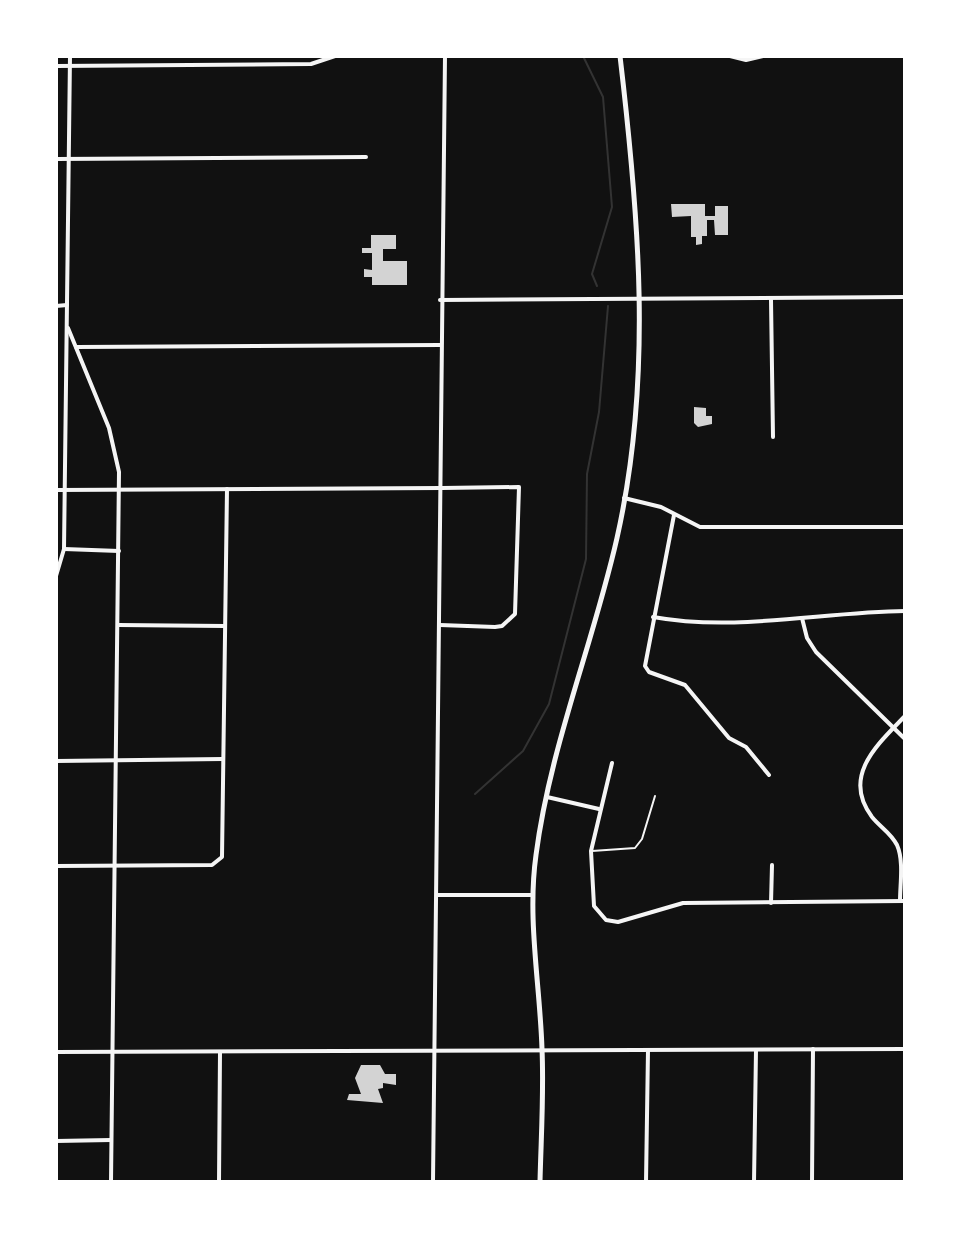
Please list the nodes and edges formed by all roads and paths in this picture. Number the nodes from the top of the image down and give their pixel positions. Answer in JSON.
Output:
{"nodes":[{"id":1,"x":70,"y":56,"type":"edge"},
{"id":2,"x":335,"y":56,"type":"edge"},
{"id":3,"x":445,"y":56,"type":"edge"},
{"id":4,"x":620,"y":56,"type":"edge"},
{"id":5,"x":730,"y":56,"type":"edge"},
{"id":6,"x":763,"y":56,"type":"edge"},
{"id":7,"x":56,"y":66,"type":"edge"},
{"id":8,"x":70,"y":66,"type":"junction"},
{"id":9,"x":366,"y":157,"type":"dead end"},
{"id":10,"x":56,"y":159,"type":"edge"},
{"id":11,"x":68,"y":159,"type":"junction"},
{"id":12,"x":905,"y":297,"type":"edge"},
{"id":13,"x":641,"y":299,"type":"junction"},
{"id":14,"x":440,"y":300,"type":"junction"},
{"id":15,"x":771,"y":300,"type":"junction"},
{"id":16,"x":67,"y":305,"type":"junction"},
{"id":17,"x":56,"y":306,"type":"edge"},
{"id":18,"x":67,"y":325,"type":"junction"},
{"id":19,"x":440,"y":345,"type":"junction"},
{"id":20,"x":76,"y":347,"type":"junction"},
{"id":21,"x":773,"y":437,"type":"dead end"},
{"id":22,"x":442,"y":488,"type":"junction"},
{"id":23,"x":227,"y":489,"type":"junction"},
{"id":24,"x":56,"y":490,"type":"edge"},
{"id":25,"x":65,"y":490,"type":"junction"},
{"id":26,"x":120,"y":490,"type":"junction"},
{"id":27,"x":624,"y":498,"type":"junction"},
{"id":28,"x":674,"y":515,"type":"junction"},
{"id":29,"x":905,"y":527,"type":"edge"},
{"id":30,"x":64,"y":549,"type":"junction"},
{"id":31,"x":119,"y":551,"type":"junction"},
{"id":32,"x":56,"y":576,"type":"edge"},
{"id":33,"x":905,"y":611,"type":"edge"},
{"id":34,"x":653,"y":617,"type":"junction"},
{"id":35,"x":802,"y":618,"type":"junction"},
{"id":36,"x":118,"y":625,"type":"junction"},
{"id":37,"x":440,"y":625,"type":"junction"},
{"id":38,"x":225,"y":626,"type":"junction"},
{"id":39,"x":905,"y":716,"type":"edge"},
{"id":40,"x":893,"y":728,"type":"junction"},
{"id":41,"x":905,"y":739,"type":"edge"},
{"id":42,"x":223,"y":759,"type":"junction"},
{"id":43,"x":56,"y":761,"type":"edge"},
{"id":44,"x":116,"y":761,"type":"junction"},
{"id":45,"x":612,"y":763,"type":"dead end"},
{"id":46,"x":769,"y":775,"type":"dead end"},
{"id":47,"x":655,"y":796,"type":"dead end"},
{"id":48,"x":547,"y":797,"type":"junction"},
{"id":49,"x":600,"y":809,"type":"junction"},
{"id":50,"x":591,"y":851,"type":"junction"},
{"id":51,"x":772,"y":865,"type":"dead end"},
{"id":52,"x":56,"y":866,"type":"edge"},
{"id":53,"x":115,"y":866,"type":"junction"},
{"id":54,"x":437,"y":895,"type":"junction"},
{"id":55,"x":533,"y":895,"type":"junction"},
{"id":56,"x":902,"y":901,"type":"edge"},
{"id":57,"x":771,"y":903,"type":"junction"},
{"id":58,"x":813,"y":1049,"type":"junction"},
{"id":59,"x":905,"y":1049,"type":"edge"},
{"id":60,"x":648,"y":1050,"type":"junction"},
{"id":61,"x":756,"y":1050,"type":"junction"},
{"id":62,"x":435,"y":1051,"type":"junction"},
{"id":63,"x":542,"y":1051,"type":"junction"},
{"id":64,"x":56,"y":1052,"type":"edge"},
{"id":65,"x":220,"y":1052,"type":"junction"},
{"id":66,"x":112,"y":1053,"type":"junction"},
{"id":67,"x":111,"y":1140,"type":"junction"},
{"id":68,"x":56,"y":1141,"type":"edge"},
{"id":69,"x":111,"y":1182,"type":"edge"},
{"id":70,"x":219,"y":1182,"type":"edge"},
{"id":71,"x":433,"y":1182,"type":"edge"},
{"id":72,"x":540,"y":1182,"type":"edge"},
{"id":73,"x":646,"y":1182,"type":"edge"},
{"id":74,"x":754,"y":1182,"type":"edge"},
{"id":75,"x":812,"y":1182,"type":"edge"}],
"edges":[{"from":1,"to":8,"type":"street"},
{"from":2,"to":8,"type":"street"},
{"from":3,"to":14,"type":"street"},
{"from":4,"to":13,"type":"main road"},
{"from":5,"to":6,"type":"street"},
{"from":7,"to":8,"type":"street"},
{"from":8,"to":11,"type":"street"},
{"from":9,"to":11,"type":"street"},
{"from":10,"to":11,"type":"street"},
{"from":11,"to":16,"type":"street"},
{"from":12,"to":15,"type":"street"},
{"from":13,"to":14,"type":"street"},
{"from":13,"to":15,"type":"street"},
{"from":13,"to":27,"type":"main road"},
{"from":14,"to":19,"type":"street"},
{"from":15,"to":21,"type":"street"},
{"from":16,"to":17,"type":"street"},
{"from":16,"to":18,"type":"street"},
{"from":18,"to":20,"type":"street"},
{"from":18,"to":25,"type":"street"},
{"from":19,"to":20,"type":"street"},
{"from":19,"to":22,"type":"street"},
{"from":20,"to":26,"type":"street"},
{"from":22,"to":23,"type":"street"},
{"from":22,"to":37,"type":"street"},
{"from":22,"to":37,"type":"street"},
{"from":23,"to":26,"type":"street"},
{"from":23,"to":38,"type":"street"},
{"from":24,"to":25,"type":"street"},
{"from":25,"to":26,"type":"street"},
{"from":25,"to":30,"type":"street"},
{"from":26,"to":31,"type":"street"},
{"from":27,"to":28,"type":"street"},
{"from":27,"to":48,"type":"main road"},
{"from":28,"to":29,"type":"street"},
{"from":28,"to":34,"type":"street"},
{"from":30,"to":31,"type":"street"},
{"from":30,"to":32,"type":"street"},
{"from":31,"to":36,"type":"street"},
{"from":33,"to":35,"type":"street"},
{"from":34,"to":35,"type":"street"},
{"from":34,"to":46,"type":"street"},
{"from":35,"to":40,"type":"street"},
{"from":36,"to":38,"type":"street"},
{"from":36,"to":44,"type":"street"},
{"from":37,"to":54,"type":"street"},
{"from":38,"to":42,"type":"street"},
{"from":39,"to":40,"type":"street"},
{"from":40,"to":41,"type":"street"},
{"from":40,"to":56,"type":"street"},
{"from":42,"to":44,"type":"street"},
{"from":42,"to":53,"type":"street"},
{"from":43,"to":44,"type":"street"},
{"from":44,"to":53,"type":"street"},
{"from":45,"to":49,"type":"street"},
{"from":47,"to":50,"type":"lane"},
{"from":48,"to":49,"type":"street"},
{"from":48,"to":55,"type":"main road"},
{"from":49,"to":50,"type":"street"},
{"from":50,"to":57,"type":"street"},
{"from":51,"to":57,"type":"street"},
{"from":52,"to":53,"type":"street"},
{"from":53,"to":66,"type":"street"},
{"from":54,"to":55,"type":"street"},
{"from":54,"to":62,"type":"street"},
{"from":55,"to":63,"type":"main road"},
{"from":56,"to":57,"type":"street"},
{"from":58,"to":59,"type":"street"},
{"from":58,"to":61,"type":"street"},
{"from":58,"to":75,"type":"street"},
{"from":60,"to":61,"type":"street"},
{"from":60,"to":63,"type":"street"},
{"from":60,"to":73,"type":"street"},
{"from":61,"to":74,"type":"street"},
{"from":62,"to":63,"type":"street"},
{"from":62,"to":65,"type":"street"},
{"from":62,"to":71,"type":"street"},
{"from":63,"to":72,"type":"main road"},
{"from":64,"to":66,"type":"street"},
{"from":65,"to":66,"type":"street"},
{"from":65,"to":70,"type":"street"},
{"from":66,"to":67,"type":"street"},
{"from":67,"to":68,"type":"street"},
{"from":67,"to":69,"type":"street"}]}
